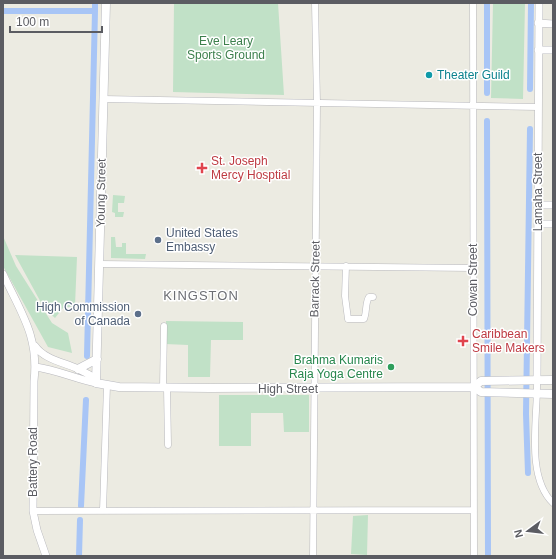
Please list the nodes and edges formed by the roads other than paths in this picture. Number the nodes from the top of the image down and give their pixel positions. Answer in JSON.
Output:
{"nodes":[{"id":1,"x":106,"y":3,"type":"edge"},
{"id":2,"x":315,"y":3,"type":"edge"},
{"id":3,"x":473,"y":3,"type":"edge"},
{"id":4,"x":538,"y":3,"type":"edge"},
{"id":5,"x":538,"y":23,"type":"junction"},
{"id":6,"x":553,"y":24,"type":"edge"},
{"id":7,"x":538,"y":50,"type":"junction"},
{"id":8,"x":553,"y":50,"type":"edge"},
{"id":9,"x":103,"y":99,"type":"junction"},
{"id":10,"x":317,"y":103,"type":"junction"},
{"id":11,"x":474,"y":106,"type":"junction"},
{"id":12,"x":538,"y":107,"type":"junction"},
{"id":13,"x":538,"y":205,"type":"junction"},
{"id":14,"x":553,"y":205,"type":"edge"},
{"id":15,"x":538,"y":224,"type":"junction"},
{"id":16,"x":553,"y":224,"type":"edge"},
{"id":17,"x":100,"y":264,"type":"junction"},
{"id":18,"x":316,"y":266,"type":"junction"},
{"id":19,"x":346,"y":266,"type":"junction"},
{"id":20,"x":473,"y":268,"type":"junction"},
{"id":21,"x":3,"y":274,"type":"edge"},
{"id":22,"x":373,"y":297,"type":"dead end"},
{"id":23,"x":164,"y":326,"type":"dead end"},
{"id":24,"x":34,"y":344,"type":"junction"},
{"id":25,"x":97,"y":359,"type":"junction"},
{"id":26,"x":36,"y":367,"type":"junction"},
{"id":27,"x":78,"y":369,"type":"junction"},
{"id":28,"x":537,"y":380,"type":"junction"},
{"id":29,"x":553,"y":380,"type":"edge"},
{"id":30,"x":100,"y":383,"type":"junction"},
{"id":31,"x":165,"y":388,"type":"junction"},
{"id":32,"x":313,"y":389,"type":"junction"},
{"id":33,"x":478,"y":390,"type":"junction"},
{"id":34,"x":537,"y":394,"type":"junction"},
{"id":35,"x":553,"y":394,"type":"edge"},
{"id":36,"x":168,"y":445,"type":"dead end"},
{"id":37,"x":553,"y":503,"type":"edge"},
{"id":38,"x":474,"y":510,"type":"junction"},
{"id":39,"x":33,"y":511,"type":"junction"},
{"id":40,"x":104,"y":511,"type":"junction"},
{"id":41,"x":313,"y":512,"type":"junction"},
{"id":42,"x":46,"y":556,"type":"edge"},
{"id":43,"x":313,"y":556,"type":"edge"},
{"id":44,"x":474,"y":556,"type":"edge"}],
"edges":[{"from":1,"to":9,"type":"main road","name":"Young Street"},
{"from":2,"to":10,"type":"street","name":"Barrack Street"},
{"from":3,"to":11,"type":"street","name":"Cowan Street"},
{"from":4,"to":5,"type":"street","name":"Lamaha Street"},
{"from":5,"to":6,"type":"street"},
{"from":5,"to":7,"type":"street","name":"Lamaha Street"},
{"from":7,"to":8,"type":"street"},
{"from":7,"to":12,"type":"street","name":"Lamaha Street"},
{"from":9,"to":10,"type":"street"},
{"from":9,"to":17,"type":"main road","name":"Young Street"},
{"from":10,"to":11,"type":"street"},
{"from":10,"to":18,"type":"street","name":"Barrack Street"},
{"from":11,"to":12,"type":"street"},
{"from":11,"to":20,"type":"street","name":"Cowan Street"},
{"from":12,"to":13,"type":"street","name":"Lamaha Street"},
{"from":13,"to":14,"type":"street"},
{"from":13,"to":15,"type":"street","name":"Lamaha Street"},
{"from":15,"to":16,"type":"street"},
{"from":15,"to":28,"type":"street","name":"Lamaha Street"},
{"from":17,"to":18,"type":"street"},
{"from":17,"to":25,"type":"main road","name":"Young Street"},
{"from":18,"to":19,"type":"street"},
{"from":18,"to":32,"type":"street","name":"Barrack Street"},
{"from":19,"to":20,"type":"street"},
{"from":19,"to":22,"type":"street"},
{"from":20,"to":33,"type":"street","name":"Cowan Street"},
{"from":21,"to":24,"type":"street","name":"Battery Road"},
{"from":23,"to":31,"type":"street"},
{"from":24,"to":26,"type":"street","name":"Battery Road"},
{"from":24,"to":27,"type":"street","name":"High Street"},
{"from":25,"to":27,"type":"main road"},
{"from":25,"to":30,"type":"main road","name":"Young Street"},
{"from":26,"to":30,"type":"street","name":"High Street"},
{"from":26,"to":39,"type":"street","name":"Battery Road"},
{"from":27,"to":30,"type":"street","name":"High Street"},
{"from":28,"to":29,"type":"main road"},
{"from":28,"to":33,"type":"main road"},
{"from":28,"to":34,"type":"street"},
{"from":30,"to":31,"type":"main road","name":"High Street"},
{"from":30,"to":40,"type":"street"},
{"from":31,"to":32,"type":"main road","name":"High Street"},
{"from":31,"to":36,"type":"street"},
{"from":32,"to":33,"type":"main road","name":"High Street"},
{"from":32,"to":41,"type":"street","name":"Barrack Street"},
{"from":33,"to":34,"type":"main road","name":"High Street"},
{"from":33,"to":38,"type":"street","name":"Cowan Street"},
{"from":34,"to":35,"type":"main road","name":"High Street"},
{"from":34,"to":37,"type":"street"},
{"from":38,"to":41,"type":"street"},
{"from":38,"to":44,"type":"street","name":"Cowan Street"},
{"from":39,"to":40,"type":"street"},
{"from":39,"to":42,"type":"street","name":"Battery Road"},
{"from":40,"to":41,"type":"street"},
{"from":41,"to":43,"type":"street","name":"Barrack Street"}]}
